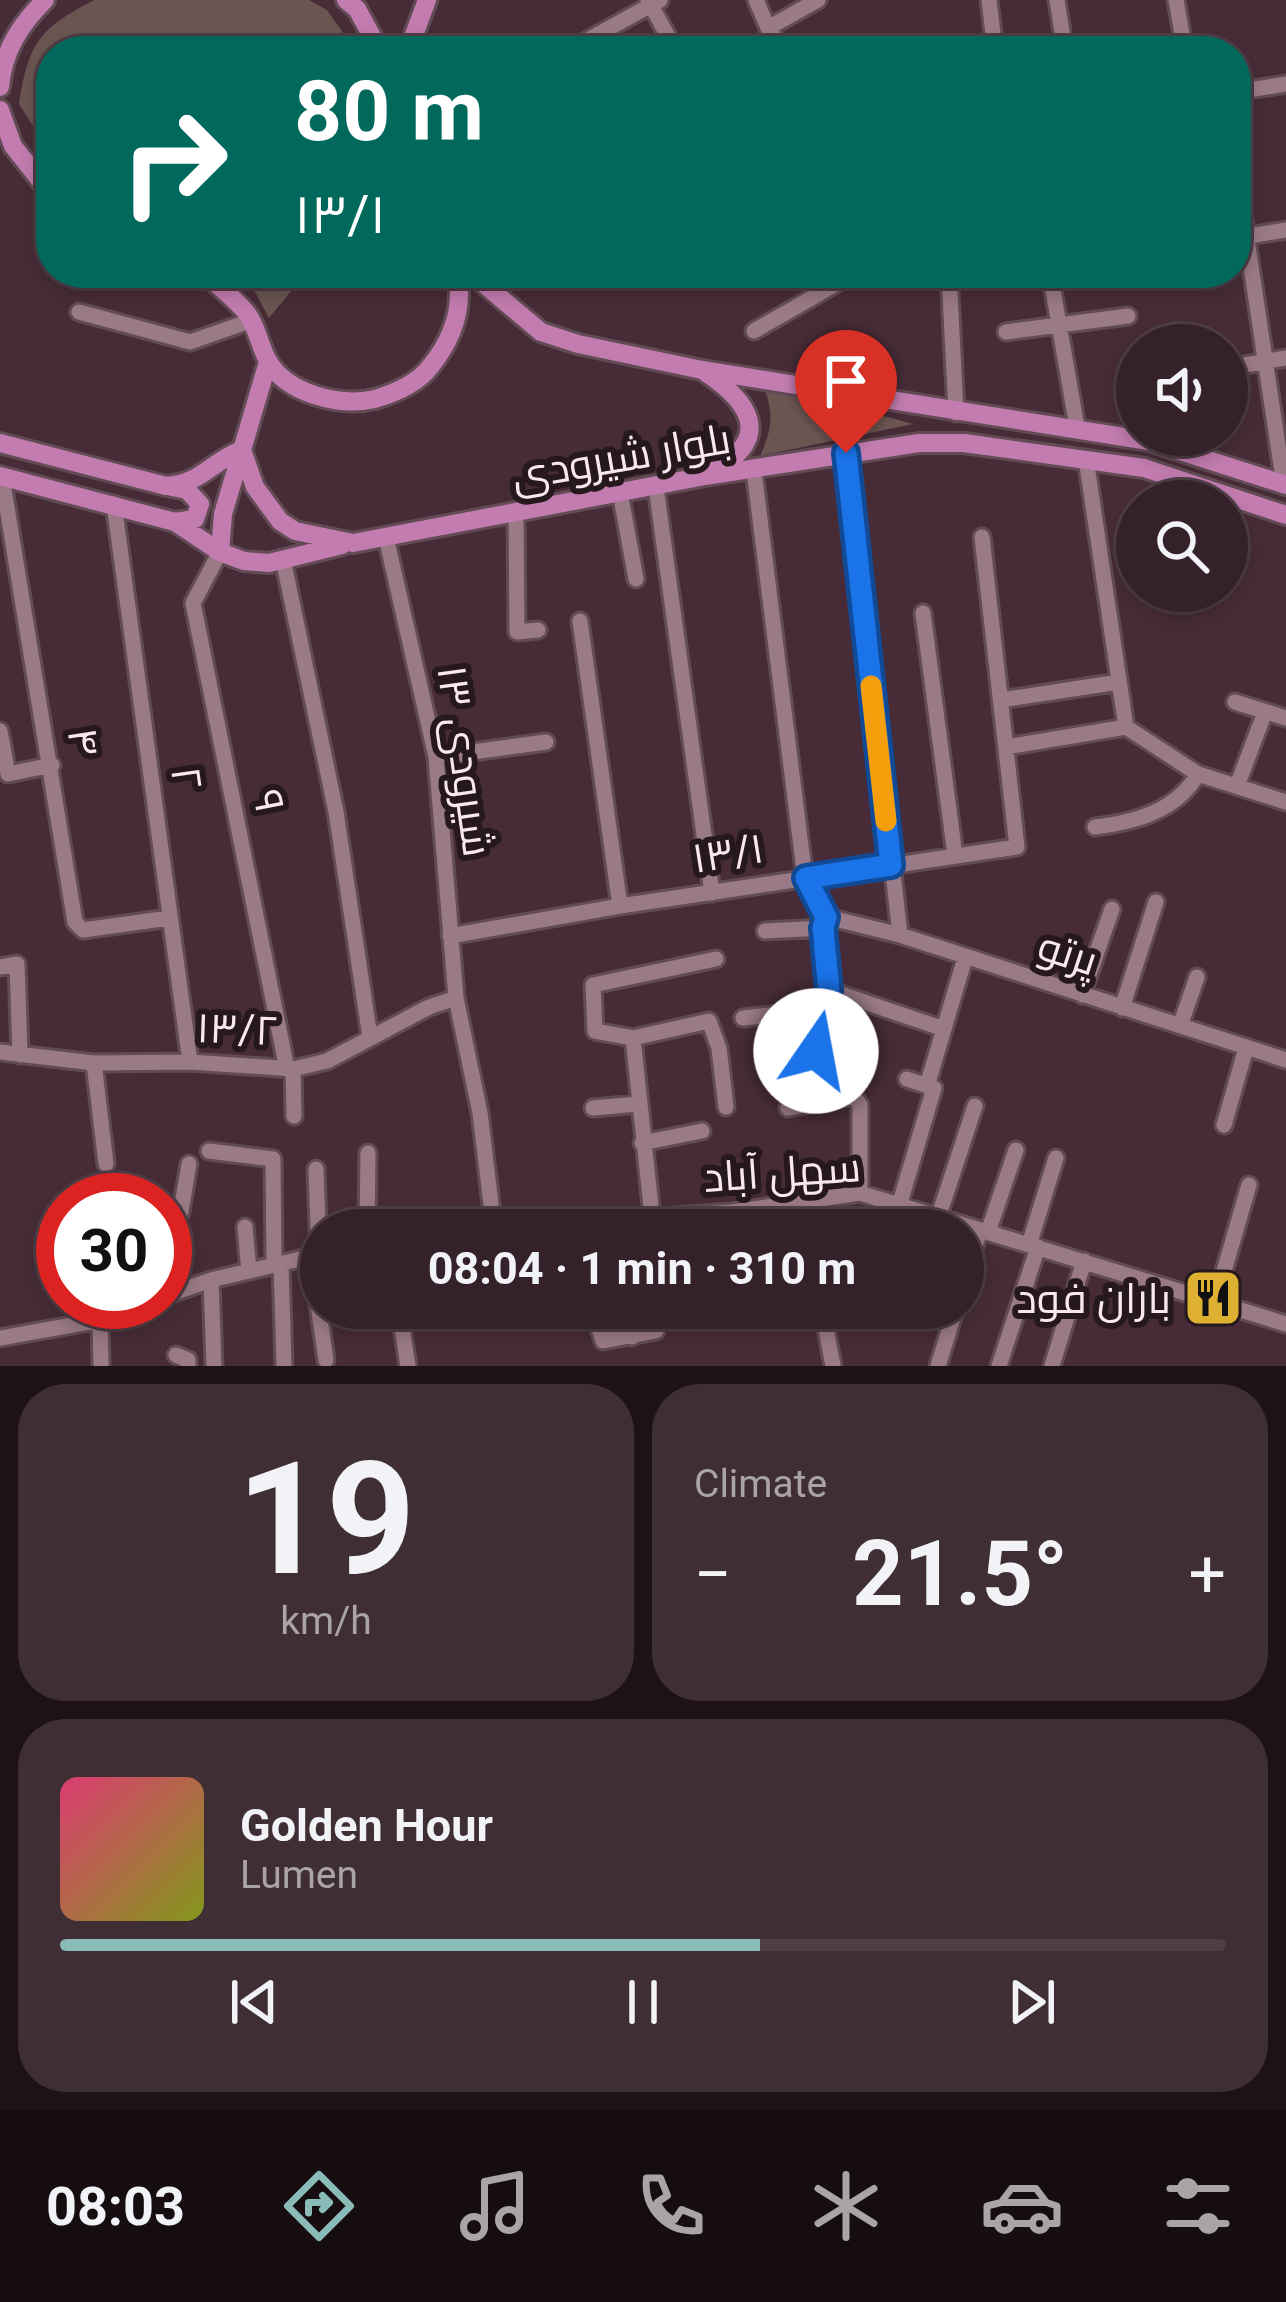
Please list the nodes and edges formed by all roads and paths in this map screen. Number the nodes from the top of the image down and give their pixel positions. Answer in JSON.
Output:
{"nodes":[{"id":1,"x":45,"y":0,"type":"edge"},
{"id":2,"x":346,"y":0,"type":"edge"},
{"id":3,"x":428,"y":0,"type":"edge"},
{"id":4,"x":756,"y":0,"type":"edge"},
{"id":5,"x":818,"y":0,"type":"edge"},
{"id":6,"x":989,"y":0,"type":"edge"},
{"id":7,"x":1057,"y":0,"type":"edge"},
{"id":8,"x":1176,"y":0,"type":"edge"},
{"id":9,"x":653,"y":2,"type":"edge"},
{"id":10,"x":768,"y":28,"type":"junction"},
{"id":11,"x":372,"y":36,"type":"edge"},
{"id":12,"x":414,"y":36,"type":"edge"},
{"id":13,"x":594,"y":36,"type":"edge"},
{"id":14,"x":669,"y":36,"type":"edge"},
{"id":15,"x":774,"y":36,"type":"edge"},
{"id":16,"x":994,"y":36,"type":"edge"},
{"id":17,"x":1063,"y":36,"type":"edge"},
{"id":18,"x":1182,"y":36,"type":"edge"},
{"id":19,"x":1286,"y":84,"type":"edge"},
{"id":20,"x":0,"y":87,"type":"edge"},
{"id":21,"x":1251,"y":90,"type":"edge"},
{"id":22,"x":0,"y":110,"type":"edge"},
{"id":23,"x":36,"y":175,"type":"edge"},
{"id":24,"x":1286,"y":230,"type":"edge"},
{"id":25,"x":1251,"y":235,"type":"edge"},
{"id":26,"x":1251,"y":285,"type":"edge"},
{"id":27,"x":218,"y":288,"type":"edge"},
{"id":28,"x":457,"y":288,"type":"edge"},
{"id":29,"x":489,"y":288,"type":"edge"},
{"id":30,"x":829,"y":288,"type":"edge"},
{"id":31,"x":950,"y":288,"type":"edge"},
{"id":32,"x":1052,"y":288,"type":"edge"},
{"id":33,"x":79,"y":312,"type":"dead end"},
{"id":34,"x":1128,"y":316,"type":"dead end"},
{"id":35,"x":250,"y":321,"type":"junction"},
{"id":36,"x":1058,"y":326,"type":"junction"},
{"id":37,"x":754,"y":331,"type":"dead end"},
{"id":38,"x":1006,"y":332,"type":"dead end"},
{"id":39,"x":1286,"y":358,"type":"edge"},
{"id":40,"x":1267,"y":361,"type":"junction"},
{"id":41,"x":268,"y":362,"type":"junction"},
{"id":42,"x":1248,"y":364,"type":"edge"},
{"id":43,"x":702,"y":370,"type":"junction"},
{"id":44,"x":956,"y":413,"type":"junction"},
{"id":45,"x":1077,"y":427,"type":"junction"},
{"id":46,"x":0,"y":443,"type":"edge"},
{"id":47,"x":242,"y":450,"type":"junction"},
{"id":48,"x":846,"y":453,"type":"junction"},
{"id":49,"x":1086,"y":459,"type":"junction"},
{"id":50,"x":754,"y":471,"type":"junction"},
{"id":51,"x":1,"y":476,"type":"edge"},
{"id":52,"x":705,"y":476,"type":"junction"},
{"id":53,"x":166,"y":485,"type":"junction"},
{"id":54,"x":1285,"y":485,"type":"edge"},
{"id":55,"x":656,"y":487,"type":"junction"},
{"id":56,"x":620,"y":492,"type":"junction"},
{"id":57,"x":114,"y":504,"type":"junction"},
{"id":58,"x":516,"y":512,"type":"junction"},
{"id":59,"x":1286,"y":515,"type":"edge"},
{"id":60,"x":176,"y":522,"type":"junction"},
{"id":61,"x":386,"y":537,"type":"junction"},
{"id":62,"x":982,"y":537,"type":"dead end"},
{"id":63,"x":352,"y":543,"type":"junction"},
{"id":64,"x":220,"y":552,"type":"junction"},
{"id":65,"x":283,"y":559,"type":"junction"},
{"id":66,"x":636,"y":579,"type":"dead end"},
{"id":67,"x":923,"y":613,"type":"dead end"},
{"id":68,"x":580,"y":621,"type":"dead end"},
{"id":69,"x":538,"y":630,"type":"dead end"},
{"id":70,"x":1119,"y":682,"type":"junction"},
{"id":71,"x":1001,"y":700,"type":"junction"},
{"id":72,"x":1235,"y":702,"type":"dead end"},
{"id":73,"x":1265,"y":712,"type":"junction"},
{"id":74,"x":1286,"y":718,"type":"edge"},
{"id":75,"x":1126,"y":727,"type":"junction"},
{"id":76,"x":0,"y":731,"type":"edge"},
{"id":77,"x":546,"y":742,"type":"dead end"},
{"id":78,"x":1006,"y":747,"type":"junction"},
{"id":79,"x":436,"y":757,"type":"junction"},
{"id":80,"x":52,"y":765,"type":"junction"},
{"id":81,"x":1198,"y":774,"type":"junction"},
{"id":82,"x":1237,"y":786,"type":"junction"},
{"id":83,"x":1286,"y":802,"type":"edge"},
{"id":84,"x":1095,"y":827,"type":"dead end"},
{"id":85,"x":955,"y":855,"type":"junction"},
{"id":86,"x":891,"y":865,"type":"junction"},
{"id":87,"x":806,"y":878,"type":"junction"},
{"id":88,"x":712,"y":893,"type":"junction"},
{"id":89,"x":1156,"y":902,"type":"dead end"},
{"id":90,"x":620,"y":906,"type":"junction"},
{"id":91,"x":1112,"y":909,"type":"dead end"},
{"id":92,"x":169,"y":918,"type":"junction"},
{"id":93,"x":825,"y":922,"type":"junction"},
{"id":94,"x":765,"y":931,"type":"dead end"},
{"id":95,"x":900,"y":935,"type":"junction"},
{"id":96,"x":450,"y":936,"type":"junction"},
{"id":97,"x":965,"y":958,"type":"junction"},
{"id":98,"x":716,"y":959,"type":"dead end"},
{"id":99,"x":0,"y":967,"type":"edge"},
{"id":100,"x":1197,"y":976,"type":"dead end"},
{"id":101,"x":829,"y":991,"type":"junction"},
{"id":102,"x":1082,"y":995,"type":"junction"},
{"id":103,"x":456,"y":998,"type":"junction"},
{"id":104,"x":1122,"y":1008,"type":"junction"},
{"id":105,"x":824,"y":1010,"type":"junction"},
{"id":106,"x":743,"y":1018,"type":"dead end"},
{"id":107,"x":1180,"y":1027,"type":"junction"},
{"id":108,"x":944,"y":1029,"type":"junction"},
{"id":109,"x":370,"y":1037,"type":"junction"},
{"id":110,"x":633,"y":1039,"type":"junction"},
{"id":111,"x":1246,"y":1048,"type":"junction"},
{"id":112,"x":816,"y":1051,"type":"dead end"},
{"id":113,"x":0,"y":1052,"type":"edge"},
{"id":114,"x":20,"y":1054,"type":"junction"},
{"id":115,"x":1286,"y":1060,"type":"edge"},
{"id":116,"x":190,"y":1062,"type":"junction"},
{"id":117,"x":94,"y":1064,"type":"junction"},
{"id":118,"x":290,"y":1069,"type":"junction"},
{"id":119,"x":908,"y":1079,"type":"dead end"},
{"id":120,"x":927,"y":1086,"type":"junction"},
{"id":121,"x":638,"y":1104,"type":"junction"},
{"id":122,"x":975,"y":1106,"type":"dead end"},
{"id":123,"x":726,"y":1107,"type":"dead end"},
{"id":124,"x":593,"y":1108,"type":"dead end"},
{"id":125,"x":788,"y":1108,"type":"dead end"},
{"id":126,"x":294,"y":1116,"type":"dead end"},
{"id":127,"x":1225,"y":1125,"type":"dead end"},
{"id":128,"x":702,"y":1131,"type":"dead end"},
{"id":129,"x":642,"y":1144,"type":"junction"},
{"id":130,"x":209,"y":1150,"type":"dead end"},
{"id":131,"x":1016,"y":1150,"type":"dead end"},
{"id":132,"x":368,"y":1153,"type":"dead end"},
{"id":133,"x":1056,"y":1158,"type":"dead end"},
{"id":134,"x":106,"y":1164,"type":"dead end"},
{"id":135,"x":189,"y":1164,"type":"dead end"},
{"id":136,"x":316,"y":1169,"type":"dead end"},
{"id":137,"x":187,"y":1173,"type":"edge"},
{"id":138,"x":1249,"y":1185,"type":"dead end"},
{"id":139,"x":860,"y":1193,"type":"junction"},
{"id":140,"x":802,"y":1204,"type":"junction"},
{"id":141,"x":899,"y":1206,"type":"junction"},
{"id":142,"x":316,"y":1209,"type":"edge"},
{"id":143,"x":367,"y":1209,"type":"edge"},
{"id":144,"x":492,"y":1209,"type":"edge"},
{"id":145,"x":651,"y":1209,"type":"edge"},
{"id":146,"x":759,"y":1209,"type":"edge"},
{"id":147,"x":803,"y":1209,"type":"edge"},
{"id":148,"x":909,"y":1209,"type":"edge"},
{"id":149,"x":941,"y":1209,"type":"edge"},
{"id":150,"x":245,"y":1227,"type":"dead end"},
{"id":151,"x":984,"y":1231,"type":"joint"},
{"id":152,"x":1033,"y":1246,"type":"junction"},
{"id":153,"x":300,"y":1258,"type":"edge"},
{"id":154,"x":1084,"y":1262,"type":"junction"},
{"id":155,"x":277,"y":1264,"type":"junction"},
{"id":156,"x":249,"y":1270,"type":"junction"},
{"id":157,"x":211,"y":1280,"type":"junction"},
{"id":158,"x":192,"y":1287,"type":"edge"},
{"id":159,"x":1215,"y":1302,"type":"junction"},
{"id":160,"x":1286,"y":1324,"type":"edge"},
{"id":161,"x":49,"y":1329,"type":"edge"},
{"id":162,"x":94,"y":1329,"type":"edge"},
{"id":163,"x":323,"y":1329,"type":"edge"},
{"id":164,"x":402,"y":1329,"type":"edge"},
{"id":165,"x":599,"y":1329,"type":"edge"},
{"id":166,"x":631,"y":1329,"type":"edge"},
{"id":167,"x":826,"y":1329,"type":"edge"},
{"id":168,"x":949,"y":1329,"type":"edge"},
{"id":169,"x":656,"y":1331,"type":"dead end"},
{"id":170,"x":632,"y":1337,"type":"junction"},
{"id":171,"x":0,"y":1338,"type":"edge"},
{"id":172,"x":326,"y":1360,"type":"dead end"},
{"id":173,"x":101,"y":1366,"type":"edge"},
{"id":174,"x":214,"y":1366,"type":"edge"},
{"id":175,"x":284,"y":1366,"type":"edge"},
{"id":176,"x":408,"y":1366,"type":"edge"},
{"id":177,"x":833,"y":1366,"type":"edge"},
{"id":178,"x":938,"y":1366,"type":"edge"},
{"id":179,"x":999,"y":1366,"type":"edge"},
{"id":180,"x":1052,"y":1366,"type":"edge"}],
"edges":[{"from":1,"to":20,"type":"main road"},
{"from":2,"to":11,"type":"main road"},
{"from":3,"to":12,"type":"main road"},
{"from":4,"to":10,"type":"street"},
{"from":5,"to":10,"type":"street"},
{"from":6,"to":16,"type":"street"},
{"from":7,"to":17,"type":"street"},
{"from":8,"to":18,"type":"street"},
{"from":9,"to":13,"type":"street"},
{"from":9,"to":14,"type":"street"},
{"from":10,"to":15,"type":"street"},
{"from":19,"to":21,"type":"street"},
{"from":22,"to":23,"type":"main road"},
{"from":24,"to":25,"type":"street"},
{"from":26,"to":40,"type":"street"},
{"from":27,"to":35,"type":"main road"},
{"from":28,"to":41,"type":"main road"},
{"from":29,"to":43,"type":"main road","name":"بلوار شیرودی"},
{"from":30,"to":37,"type":"street"},
{"from":31,"to":44,"type":"street"},
{"from":32,"to":36,"type":"street"},
{"from":33,"to":35,"type":"street"},
{"from":34,"to":36,"type":"street"},
{"from":35,"to":41,"type":"main road"},
{"from":36,"to":38,"type":"street"},
{"from":36,"to":45,"type":"street"},
{"from":39,"to":40,"type":"street"},
{"from":40,"to":42,"type":"street"},
{"from":40,"to":54,"type":"street"},
{"from":41,"to":47,"type":"main road"},
{"from":43,"to":44,"type":"main road","name":"بلوار شیرودی"},
{"from":43,"to":52,"type":"main road"},
{"from":44,"to":45,"type":"main road","name":"بلوار شیرودی"},
{"from":45,"to":54,"type":"main road","name":"بلوار شیرودی"},
{"from":46,"to":53,"type":"main road"},
{"from":47,"to":53,"type":"main road"},
{"from":47,"to":63,"type":"main road","name":"بلوار شیرودی"},
{"from":47,"to":64,"type":"main road"},
{"from":48,"to":49,"type":"main road","name":"بلوار شیرودی"},
{"from":48,"to":50,"type":"main road","name":"بلوار شیرودی"},
{"from":48,"to":86,"type":"street"},
{"from":49,"to":59,"type":"main road","name":"بلوار شیرودی"},
{"from":49,"to":70,"type":"street"},
{"from":50,"to":52,"type":"main road","name":"بلوار شیرودی"},
{"from":50,"to":87,"type":"street"},
{"from":51,"to":57,"type":"main road"},
{"from":51,"to":80,"type":"street","name":"۴"},
{"from":52,"to":55,"type":"main road","name":"بلوار شیرودی"},
{"from":53,"to":60,"type":"main road"},
{"from":55,"to":56,"type":"main road","name":"بلوار شیرودی"},
{"from":55,"to":88,"type":"street"},
{"from":56,"to":58,"type":"main road","name":"بلوار شیرودی"},
{"from":56,"to":66,"type":"street"},
{"from":57,"to":60,"type":"main road"},
{"from":57,"to":92,"type":"street","name":"۲"},
{"from":58,"to":61,"type":"main road","name":"بلوار شیرودی"},
{"from":58,"to":69,"type":"street"},
{"from":60,"to":64,"type":"main road"},
{"from":61,"to":63,"type":"main road","name":"بلوار شیرودی"},
{"from":61,"to":79,"type":"street","name":"شیرودی ۱۳"},
{"from":62,"to":71,"type":"street"},
{"from":63,"to":65,"type":"main road"},
{"from":64,"to":65,"type":"main road"},
{"from":64,"to":118,"type":"street","name":"۹"},
{"from":65,"to":109,"type":"street"},
{"from":67,"to":85,"type":"street"},
{"from":68,"to":90,"type":"street"},
{"from":70,"to":71,"type":"street"},
{"from":70,"to":75,"type":"street"},
{"from":71,"to":78,"type":"street"},
{"from":72,"to":73,"type":"street"},
{"from":73,"to":74,"type":"street"},
{"from":73,"to":82,"type":"street"},
{"from":75,"to":78,"type":"street"},
{"from":75,"to":81,"type":"street"},
{"from":76,"to":80,"type":"street"},
{"from":77,"to":79,"type":"street"},
{"from":78,"to":85,"type":"street","name":"۱۳/۱"},
{"from":79,"to":96,"type":"street","name":"شیرودی ۱۳"},
{"from":80,"to":92,"type":"street","name":"۴"},
{"from":81,"to":82,"type":"street"},
{"from":81,"to":84,"type":"street"},
{"from":82,"to":83,"type":"street"},
{"from":85,"to":86,"type":"street","name":"۱۳/۱"},
{"from":86,"to":87,"type":"street","name":"۱۳/۱"},
{"from":86,"to":95,"type":"street"},
{"from":87,"to":88,"type":"street","name":"۱۳/۱"},
{"from":87,"to":93,"type":"street"},
{"from":88,"to":90,"type":"street","name":"۱۳/۱"},
{"from":89,"to":104,"type":"street"},
{"from":90,"to":96,"type":"street","name":"۱۳/۱"},
{"from":91,"to":102,"type":"street"},
{"from":92,"to":116,"type":"street","name":"۲"},
{"from":93,"to":94,"type":"street","name":"پرتو"},
{"from":93,"to":95,"type":"street","name":"پرتو"},
{"from":93,"to":101,"type":"street"},
{"from":95,"to":97,"type":"street","name":"پرتو"},
{"from":96,"to":103,"type":"street","name":"شیرودی ۱۳"},
{"from":97,"to":102,"type":"street","name":"پرتو"},
{"from":97,"to":108,"type":"street"},
{"from":98,"to":110,"type":"street"},
{"from":99,"to":114,"type":"street"},
{"from":100,"to":107,"type":"street"},
{"from":101,"to":105,"type":"street"},
{"from":101,"to":108,"type":"street"},
{"from":102,"to":104,"type":"street","name":"پرتو"},
{"from":103,"to":109,"type":"street","name":"۱۳/۲"},
{"from":103,"to":144,"type":"street","name":"شیرودی ۱۳"},
{"from":104,"to":107,"type":"street","name":"پرتو"},
{"from":105,"to":106,"type":"street"},
{"from":105,"to":112,"type":"street"},
{"from":107,"to":111,"type":"street","name":"پرتو"},
{"from":108,"to":120,"type":"street"},
{"from":109,"to":118,"type":"street","name":"۱۳/۲"},
{"from":110,"to":121,"type":"street"},
{"from":110,"to":123,"type":"street"},
{"from":111,"to":115,"type":"street","name":"پرتو"},
{"from":111,"to":127,"type":"street"},
{"from":113,"to":114,"type":"street","name":"۱۳/۲"},
{"from":114,"to":117,"type":"street","name":"۱۳/۲"},
{"from":116,"to":117,"type":"street","name":"۱۳/۲"},
{"from":116,"to":118,"type":"street","name":"۱۳/۲"},
{"from":117,"to":134,"type":"street"},
{"from":118,"to":126,"type":"street","name":"۹"},
{"from":119,"to":120,"type":"street"},
{"from":120,"to":141,"type":"street"},
{"from":121,"to":124,"type":"street"},
{"from":121,"to":129,"type":"street"},
{"from":122,"to":149,"type":"street"},
{"from":125,"to":139,"type":"street"},
{"from":128,"to":129,"type":"street"},
{"from":129,"to":145,"type":"street"},
{"from":130,"to":155,"type":"street"},
{"from":131,"to":151,"type":"street"},
{"from":132,"to":143,"type":"street"},
{"from":133,"to":152,"type":"street"},
{"from":135,"to":137,"type":"street"},
{"from":136,"to":142,"type":"street"},
{"from":138,"to":159,"type":"street"},
{"from":139,"to":140,"type":"street","name":"سهل آباد"},
{"from":139,"to":141,"type":"street","name":"سهل آباد"},
{"from":140,"to":146,"type":"street","name":"سهل آباد"},
{"from":140,"to":147,"type":"street"},
{"from":141,"to":148,"type":"street","name":"سهل آباد"},
{"from":150,"to":156,"type":"street"},
{"from":151,"to":152,"type":"street","name":"سهل آباد"},
{"from":152,"to":154,"type":"street","name":"سهل آباد"},
{"from":152,"to":179,"type":"street"},
{"from":153,"to":155,"type":"street"},
{"from":154,"to":159,"type":"street","name":"سهل آباد"},
{"from":154,"to":180,"type":"street"},
{"from":155,"to":156,"type":"street"},
{"from":155,"to":175,"type":"street"},
{"from":156,"to":157,"type":"street"},
{"from":157,"to":158,"type":"street"},
{"from":157,"to":174,"type":"street"},
{"from":159,"to":160,"type":"street","name":"سهل آباد"},
{"from":161,"to":171,"type":"street"},
{"from":162,"to":173,"type":"street"},
{"from":163,"to":172,"type":"street"},
{"from":164,"to":176,"type":"street"},
{"from":165,"to":170,"type":"street"},
{"from":166,"to":170,"type":"street"},
{"from":167,"to":177,"type":"street"},
{"from":168,"to":178,"type":"street"},
{"from":169,"to":170,"type":"street"}]}
